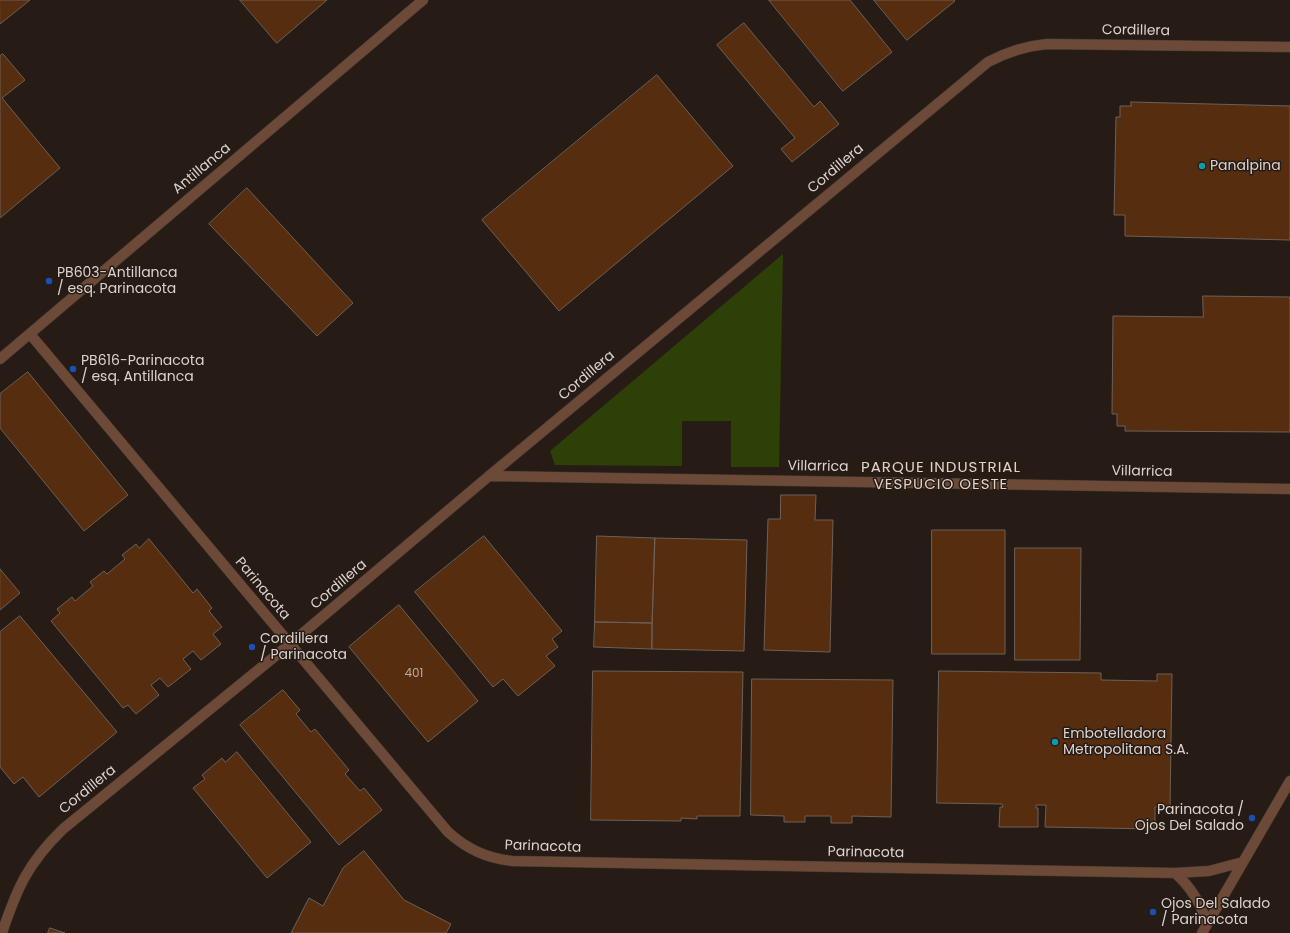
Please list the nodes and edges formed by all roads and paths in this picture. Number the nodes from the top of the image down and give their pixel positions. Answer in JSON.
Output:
{"nodes":[{"id":1,"x":423,"y":0,"type":"edge"},
{"id":2,"x":1290,"y":47,"type":"edge"},
{"id":3,"x":30,"y":334,"type":"junction"},
{"id":4,"x":0,"y":359,"type":"edge"},
{"id":5,"x":489,"y":476,"type":"junction"},
{"id":6,"x":1290,"y":489,"type":"edge"},
{"id":7,"x":290,"y":644,"type":"junction"},
{"id":8,"x":1290,"y":781,"type":"edge"},
{"id":9,"x":1243,"y":862,"type":"junction"},
{"id":10,"x":1175,"y":873,"type":"junction"},
{"id":11,"x":1205,"y":929,"type":"edge"},
{"id":12,"x":2,"y":933,"type":"edge"}],
"edges":[{"from":1,"to":3,"type":"street","name":"Antillanca"},
{"from":2,"to":5,"type":"street","name":"Cordillera"},
{"from":3,"to":4,"type":"street","name":"Antillanca"},
{"from":3,"to":7,"type":"street","name":"Parinacota"},
{"from":5,"to":6,"type":"street","name":"Villarrica"},
{"from":5,"to":7,"type":"street","name":"Cordillera"},
{"from":7,"to":10,"type":"street","name":"Parinacota"},
{"from":7,"to":12,"type":"street","name":"Cordillera"},
{"from":8,"to":9,"type":"street"},
{"from":9,"to":10,"type":"street","name":"Parinacota"},
{"from":9,"to":11,"type":"street"},
{"from":10,"to":11,"type":"street"}]}
